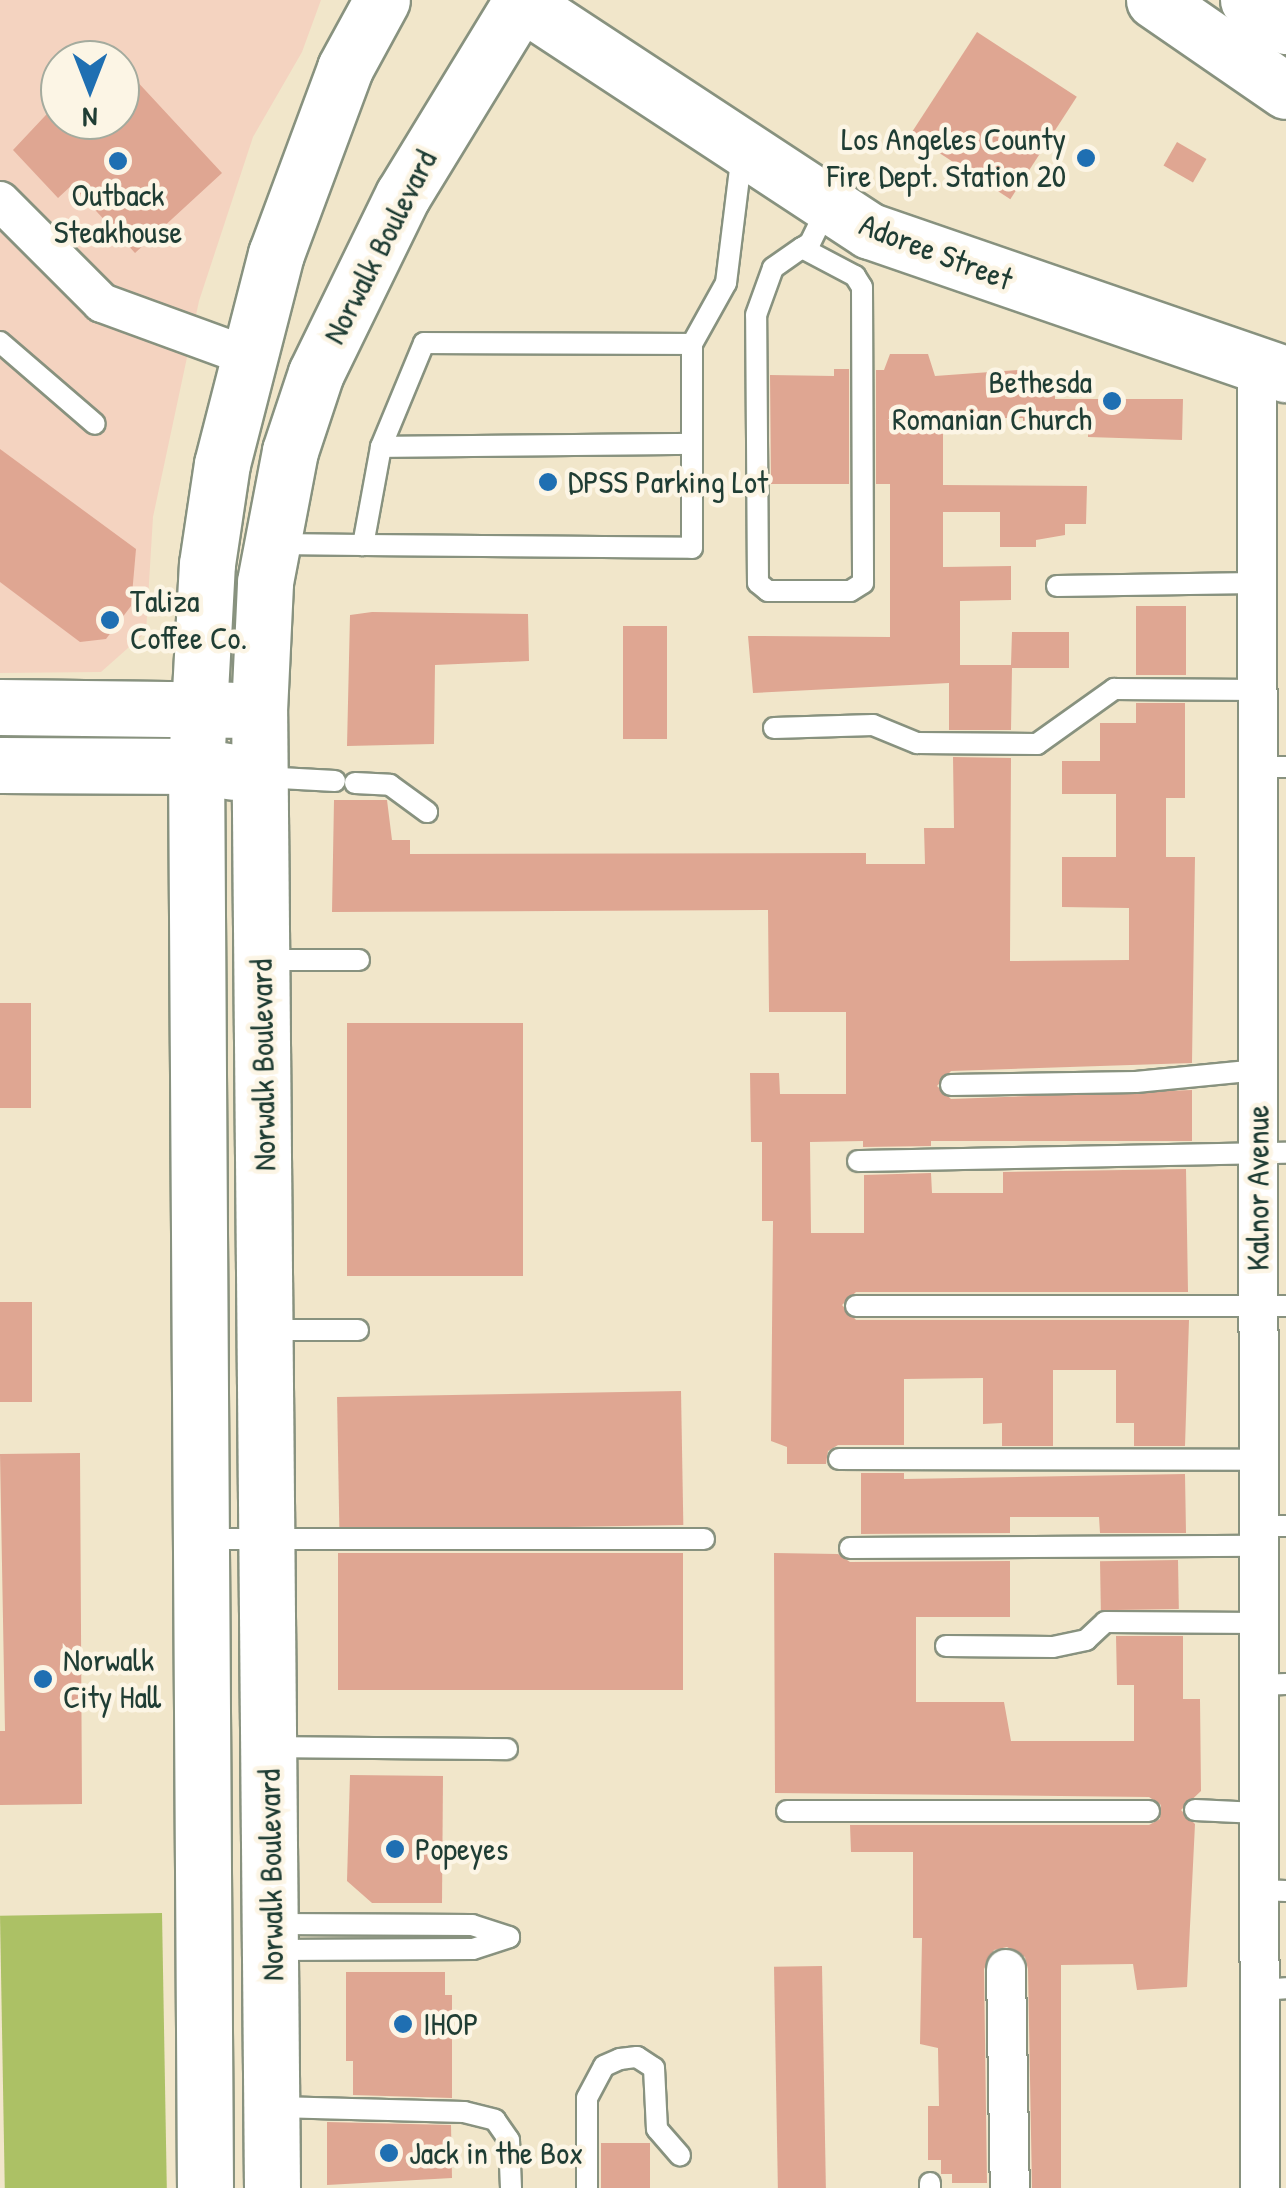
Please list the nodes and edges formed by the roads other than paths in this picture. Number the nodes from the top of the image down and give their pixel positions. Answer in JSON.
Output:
{"nodes":[{"id":1,"x":382,"y":0,"type":"edge"},
{"id":2,"x":1154,"y":0,"type":"edge"},
{"id":3,"x":1248,"y":0,"type":"edge"},
{"id":4,"x":520,"y":1,"type":"edge"},
{"id":5,"x":1286,"y":26,"type":"edge"},
{"id":6,"x":1286,"y":91,"type":"edge"},
{"id":7,"x":742,"y":152,"type":"junction"},
{"id":8,"x":0,"y":201,"type":"edge"},
{"id":9,"x":814,"y":228,"type":"junction"},
{"id":10,"x":0,"y":342,"type":"edge"},
{"id":11,"x":692,"y":344,"type":"junction"},
{"id":12,"x":247,"y":356,"type":"junction"},
{"id":13,"x":1272,"y":370,"type":"edge"},
{"id":14,"x":95,"y":424,"type":"dead end"},
{"id":15,"x":691,"y":444,"type":"junction"},
{"id":16,"x":382,"y":446,"type":"junction"},
{"id":17,"x":270,"y":544,"type":"junction"},
{"id":18,"x":363,"y":546,"type":"junction"},
{"id":19,"x":1258,"y":583,"type":"junction"},
{"id":20,"x":1057,"y":586,"type":"dead end"},
{"id":21,"x":1258,"y":690,"type":"junction"},
{"id":22,"x":0,"y":707,"type":"edge"},
{"id":23,"x":197,"y":709,"type":"junction"},
{"id":24,"x":259,"y":711,"type":"junction"},
{"id":25,"x":774,"y":728,"type":"dead end"},
{"id":26,"x":0,"y":765,"type":"edge"},
{"id":27,"x":196,"y":766,"type":"junction"},
{"id":28,"x":1272,"y":767,"type":"edge"},
{"id":29,"x":260,"y":777,"type":"junction"},
{"id":30,"x":427,"y":812,"type":"dead end"},
{"id":31,"x":262,"y":960,"type":"junction"},
{"id":32,"x":359,"y":960,"type":"dead end"},
{"id":33,"x":1258,"y":1070,"type":"junction"},
{"id":34,"x":951,"y":1085,"type":"dead end"},
{"id":35,"x":1272,"y":1154,"type":"edge"},
{"id":36,"x":858,"y":1161,"type":"dead end"},
{"id":37,"x":856,"y":1306,"type":"dead end"},
{"id":38,"x":1272,"y":1306,"type":"edge"},
{"id":39,"x":266,"y":1330,"type":"junction"},
{"id":40,"x":358,"y":1330,"type":"dead end"},
{"id":41,"x":839,"y":1459,"type":"dead end"},
{"id":42,"x":1259,"y":1460,"type":"junction"},
{"id":43,"x":1268,"y":1533,"type":"edge"},
{"id":44,"x":198,"y":1538,"type":"junction"},
{"id":45,"x":704,"y":1538,"type":"dead end"},
{"id":46,"x":269,"y":1540,"type":"junction"},
{"id":47,"x":850,"y":1548,"type":"dead end"},
{"id":48,"x":1259,"y":1623,"type":"junction"},
{"id":49,"x":946,"y":1646,"type":"dead end"},
{"id":50,"x":1273,"y":1684,"type":"edge"},
{"id":51,"x":270,"y":1747,"type":"junction"},
{"id":52,"x":507,"y":1750,"type":"dead end"},
{"id":53,"x":1195,"y":1810,"type":"dead end"},
{"id":54,"x":787,"y":1811,"type":"dead end"},
{"id":55,"x":1149,"y":1811,"type":"dead end"},
{"id":56,"x":1258,"y":1813,"type":"junction"},
{"id":57,"x":1273,"y":1891,"type":"edge"},
{"id":58,"x":272,"y":1937,"type":"junction"},
{"id":59,"x":1006,"y":1969,"type":"dead end"},
{"id":60,"x":1273,"y":1989,"type":"edge"},
{"id":61,"x":272,"y":2107,"type":"junction"},
{"id":62,"x":680,"y":2155,"type":"dead end"},
{"id":63,"x":205,"y":2188,"type":"edge"},
{"id":64,"x":272,"y":2188,"type":"edge"},
{"id":65,"x":511,"y":2188,"type":"edge"},
{"id":66,"x":586,"y":2188,"type":"edge"},
{"id":67,"x":1010,"y":2188,"type":"edge"},
{"id":68,"x":1260,"y":2188,"type":"edge"}],
"edges":[{"from":1,"to":12,"type":"main road","name":"Norwalk Boulevard"},
{"from":2,"to":6,"type":"main road"},
{"from":3,"to":5,"type":"main road"},
{"from":4,"to":7,"type":"main road","name":"Adoree Street"},
{"from":4,"to":17,"type":"main road","name":"Norwalk Boulevard"},
{"from":7,"to":9,"type":"main road","name":"Adoree Street"},
{"from":7,"to":11,"type":"lane"},
{"from":8,"to":12,"type":"street"},
{"from":9,"to":9,"type":"lane"},
{"from":9,"to":13,"type":"main road","name":"Adoree Street"},
{"from":10,"to":14,"type":"lane"},
{"from":11,"to":15,"type":"lane"},
{"from":11,"to":16,"type":"lane"},
{"from":12,"to":23,"type":"main road","name":"Norwalk Boulevard"},
{"from":13,"to":19,"type":"street","name":"Kalnor Avenue"},
{"from":15,"to":16,"type":"lane"},
{"from":15,"to":18,"type":"lane"},
{"from":16,"to":18,"type":"lane"},
{"from":17,"to":18,"type":"lane"},
{"from":17,"to":24,"type":"main road","name":"Norwalk Boulevard"},
{"from":19,"to":20,"type":"lane"},
{"from":19,"to":21,"type":"street","name":"Kalnor Avenue"},
{"from":21,"to":25,"type":"lane"},
{"from":21,"to":28,"type":"street","name":"Kalnor Avenue"},
{"from":22,"to":23,"type":"main road"},
{"from":23,"to":24,"type":"main road"},
{"from":23,"to":27,"type":"main road","name":"Norwalk Boulevard"},
{"from":24,"to":29,"type":"main road","name":"Norwalk Boulevard"},
{"from":26,"to":27,"type":"main road"},
{"from":27,"to":29,"type":"main road"},
{"from":27,"to":44,"type":"main road","name":"Norwalk Boulevard"},
{"from":28,"to":33,"type":"street","name":"Kalnor Avenue"},
{"from":29,"to":30,"type":"lane"},
{"from":29,"to":31,"type":"main road","name":"Norwalk Boulevard"},
{"from":31,"to":32,"type":"lane"},
{"from":31,"to":39,"type":"main road","name":"Norwalk Boulevard"},
{"from":33,"to":34,"type":"lane"},
{"from":33,"to":35,"type":"street","name":"Kalnor Avenue"},
{"from":35,"to":36,"type":"lane"},
{"from":35,"to":38,"type":"street","name":"Kalnor Avenue"},
{"from":37,"to":38,"type":"lane"},
{"from":38,"to":42,"type":"street","name":"Kalnor Avenue"},
{"from":39,"to":40,"type":"lane"},
{"from":39,"to":46,"type":"main road","name":"Norwalk Boulevard"},
{"from":41,"to":42,"type":"lane"},
{"from":42,"to":43,"type":"street","name":"Kalnor Avenue"},
{"from":43,"to":47,"type":"lane"},
{"from":43,"to":48,"type":"street","name":"Kalnor Avenue"},
{"from":44,"to":46,"type":"lane"},
{"from":44,"to":63,"type":"main road","name":"Norwalk Boulevard"},
{"from":45,"to":46,"type":"lane"},
{"from":46,"to":51,"type":"main road","name":"Norwalk Boulevard"},
{"from":48,"to":49,"type":"lane"},
{"from":48,"to":50,"type":"street","name":"Kalnor Avenue"},
{"from":50,"to":56,"type":"street","name":"Kalnor Avenue"},
{"from":51,"to":52,"type":"lane"},
{"from":51,"to":58,"type":"main road","name":"Norwalk Boulevard"},
{"from":53,"to":56,"type":"lane"},
{"from":54,"to":55,"type":"lane"},
{"from":56,"to":57,"type":"street","name":"Kalnor Avenue"},
{"from":57,"to":60,"type":"street","name":"Kalnor Avenue"},
{"from":58,"to":58,"type":"lane"},
{"from":58,"to":61,"type":"main road","name":"Norwalk Boulevard"},
{"from":59,"to":67,"type":"street"},
{"from":60,"to":68,"type":"street","name":"Kalnor Avenue"},
{"from":61,"to":64,"type":"main road","name":"Norwalk Boulevard"},
{"from":61,"to":65,"type":"lane"},
{"from":62,"to":66,"type":"lane"}]}
